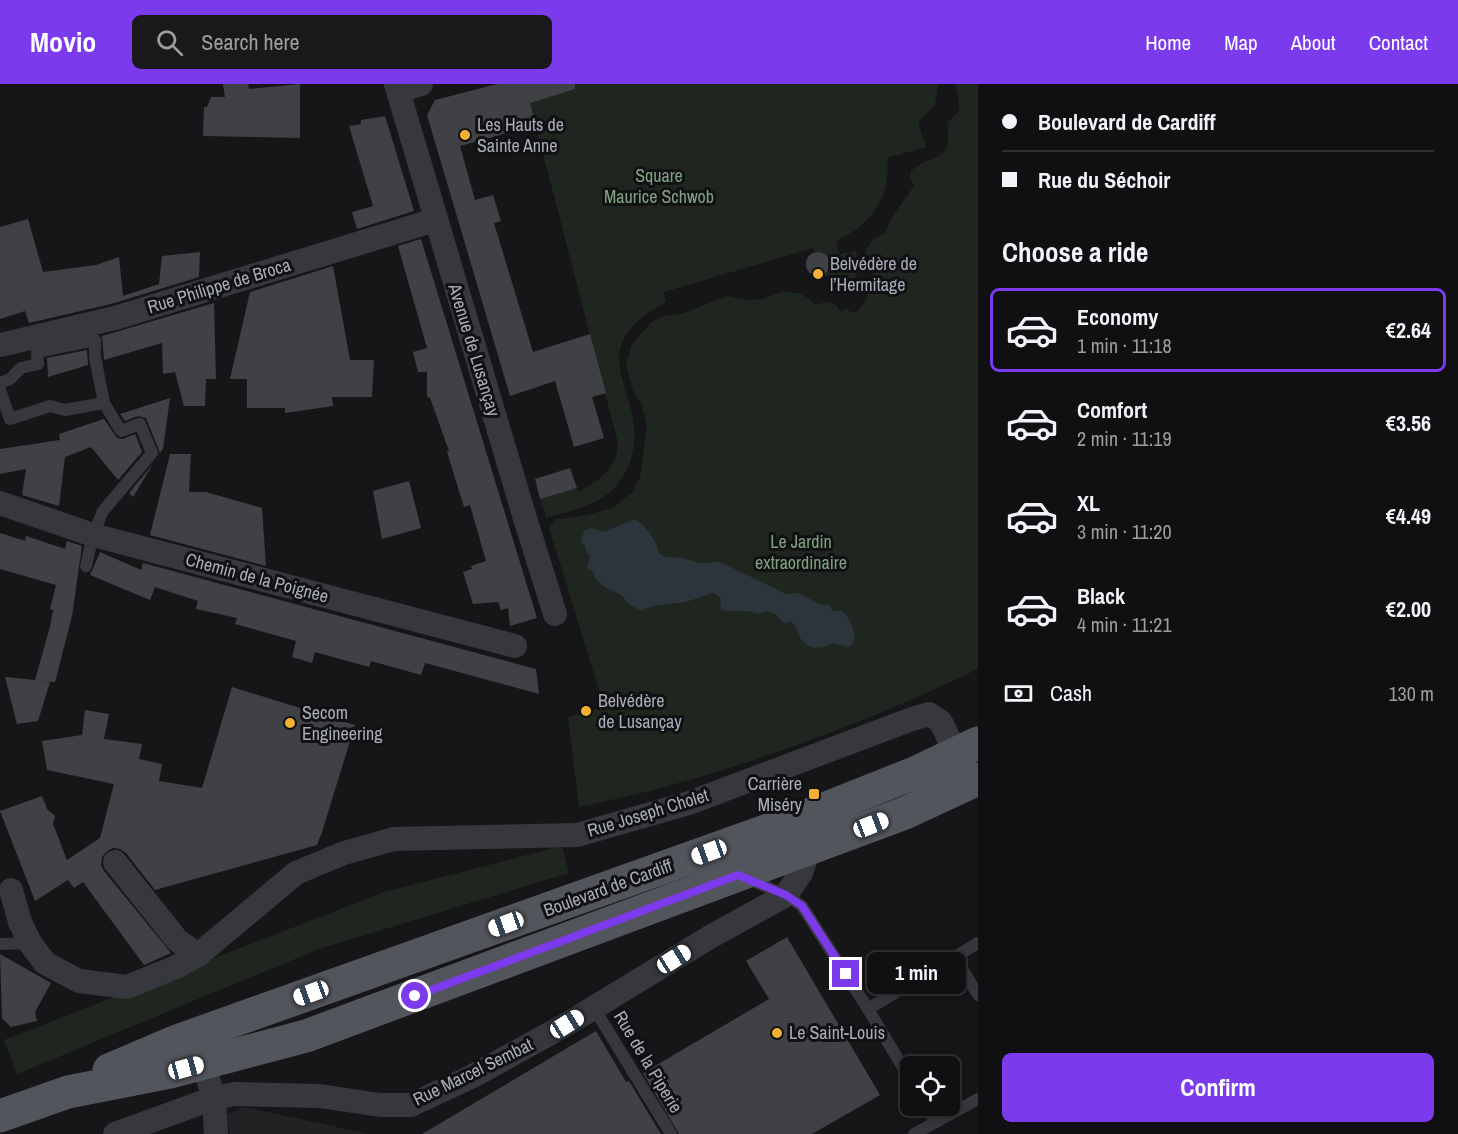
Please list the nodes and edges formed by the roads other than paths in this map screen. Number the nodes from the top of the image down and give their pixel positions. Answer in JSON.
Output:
{"nodes":[{"id":1,"x":405,"y":86,"type":"edge"},
{"id":2,"x":435,"y":219,"type":"junction"},
{"id":3,"x":0,"y":345,"type":"edge"},
{"id":4,"x":0,"y":383,"type":"edge"},
{"id":5,"x":0,"y":390,"type":"edge"},
{"id":6,"x":104,"y":403,"type":"junction"},
{"id":7,"x":0,"y":503,"type":"edge"},
{"id":8,"x":93,"y":535,"type":"junction"},
{"id":9,"x":86,"y":566,"type":"dead end"},
{"id":10,"x":555,"y":614,"type":"dead end"},
{"id":11,"x":515,"y":646,"type":"dead end"},
{"id":12,"x":967,"y":749,"type":"edge"},
{"id":13,"x":973,"y":781,"type":"edge"},
{"id":14,"x":726,"y":846,"type":"junction"},
{"id":15,"x":809,"y":849,"type":"junction"},
{"id":16,"x":115,"y":862,"type":"dead end"},
{"id":17,"x":738,"y":875,"type":"junction"},
{"id":18,"x":11,"y":890,"type":"dead end"},
{"id":19,"x":786,"y":895,"type":"junction"},
{"id":20,"x":30,"y":943,"type":"junction"},
{"id":21,"x":978,"y":943,"type":"edge"},
{"id":22,"x":0,"y":944,"type":"edge"},
{"id":23,"x":198,"y":955,"type":"junction"},
{"id":24,"x":955,"y":957,"type":"junction"},
{"id":25,"x":978,"y":995,"type":"edge"},
{"id":26,"x":594,"y":1008,"type":"junction"},
{"id":27,"x":868,"y":1009,"type":"junction"},
{"id":28,"x":900,"y":1062,"type":"edge"},
{"id":29,"x":203,"y":1063,"type":"junction"},
{"id":30,"x":68,"y":1092,"type":"junction"},
{"id":31,"x":214,"y":1098,"type":"junction"},
{"id":32,"x":978,"y":1098,"type":"edge"},
{"id":33,"x":0,"y":1116,"type":"edge"},
{"id":34,"x":932,"y":1116,"type":"edge"},
{"id":35,"x":936,"y":1122,"type":"junction"},
{"id":36,"x":115,"y":1134,"type":"edge"},
{"id":37,"x":216,"y":1134,"type":"edge"},
{"id":38,"x":671,"y":1134,"type":"edge"},
{"id":39,"x":914,"y":1134,"type":"edge"}],
"edges":[{"from":1,"to":2,"type":"street","name":"Avenue de Lusançay"},
{"from":2,"to":3,"type":"street","name":"Rue Philippe de Broca"},
{"from":2,"to":10,"type":"street","name":"Avenue de Lusançay"},
{"from":4,"to":6,"type":"lane"},
{"from":5,"to":6,"type":"lane"},
{"from":6,"to":8,"type":"lane"},
{"from":7,"to":8,"type":"street","name":"Chemin de la Poignée"},
{"from":8,"to":9,"type":"lane"},
{"from":8,"to":11,"type":"street","name":"Chemin de la Poignée"},
{"from":12,"to":13,"type":"street","name":"Rue Joseph Cholet"},
{"from":12,"to":14,"type":"main road","name":"Boulevard de Cardiff"},
{"from":12,"to":23,"type":"street","name":"Rue Joseph Cholet"},
{"from":13,"to":15,"type":"main road","name":"Boulevard de Cardiff"},
{"from":14,"to":17,"type":"main road"},
{"from":14,"to":30,"type":"main road","name":"Boulevard de Cardiff"},
{"from":15,"to":17,"type":"main road","name":"Boulevard de Cardiff"},
{"from":15,"to":19,"type":"street","name":"Rue Marcel Sembat"},
{"from":16,"to":23,"type":"street"},
{"from":17,"to":19,"type":"lane"},
{"from":17,"to":29,"type":"main road","name":"Boulevard de Cardiff"},
{"from":18,"to":20,"type":"street"},
{"from":19,"to":26,"type":"street","name":"Rue Marcel Sembat"},
{"from":19,"to":27,"type":"lane"},
{"from":20,"to":22,"type":"lane"},
{"from":20,"to":23,"type":"street","name":"Rue Joseph Cholet"},
{"from":21,"to":24,"type":"lane"},
{"from":24,"to":25,"type":"lane"},
{"from":24,"to":27,"type":"lane"},
{"from":26,"to":31,"type":"street","name":"Rue Marcel Sembat"},
{"from":26,"to":38,"type":"lane","name":"Rue de la Piperie"},
{"from":27,"to":28,"type":"lane"},
{"from":29,"to":30,"type":"main road","name":"Boulevard de Cardiff"},
{"from":29,"to":31,"type":"street"},
{"from":30,"to":33,"type":"main road","name":"Boulevard de Cardiff"},
{"from":31,"to":36,"type":"street","name":"Rue Marcel Sembat"},
{"from":31,"to":37,"type":"street"},
{"from":32,"to":35,"type":"lane"},
{"from":34,"to":35,"type":"lane"},
{"from":35,"to":39,"type":"lane"}]}
